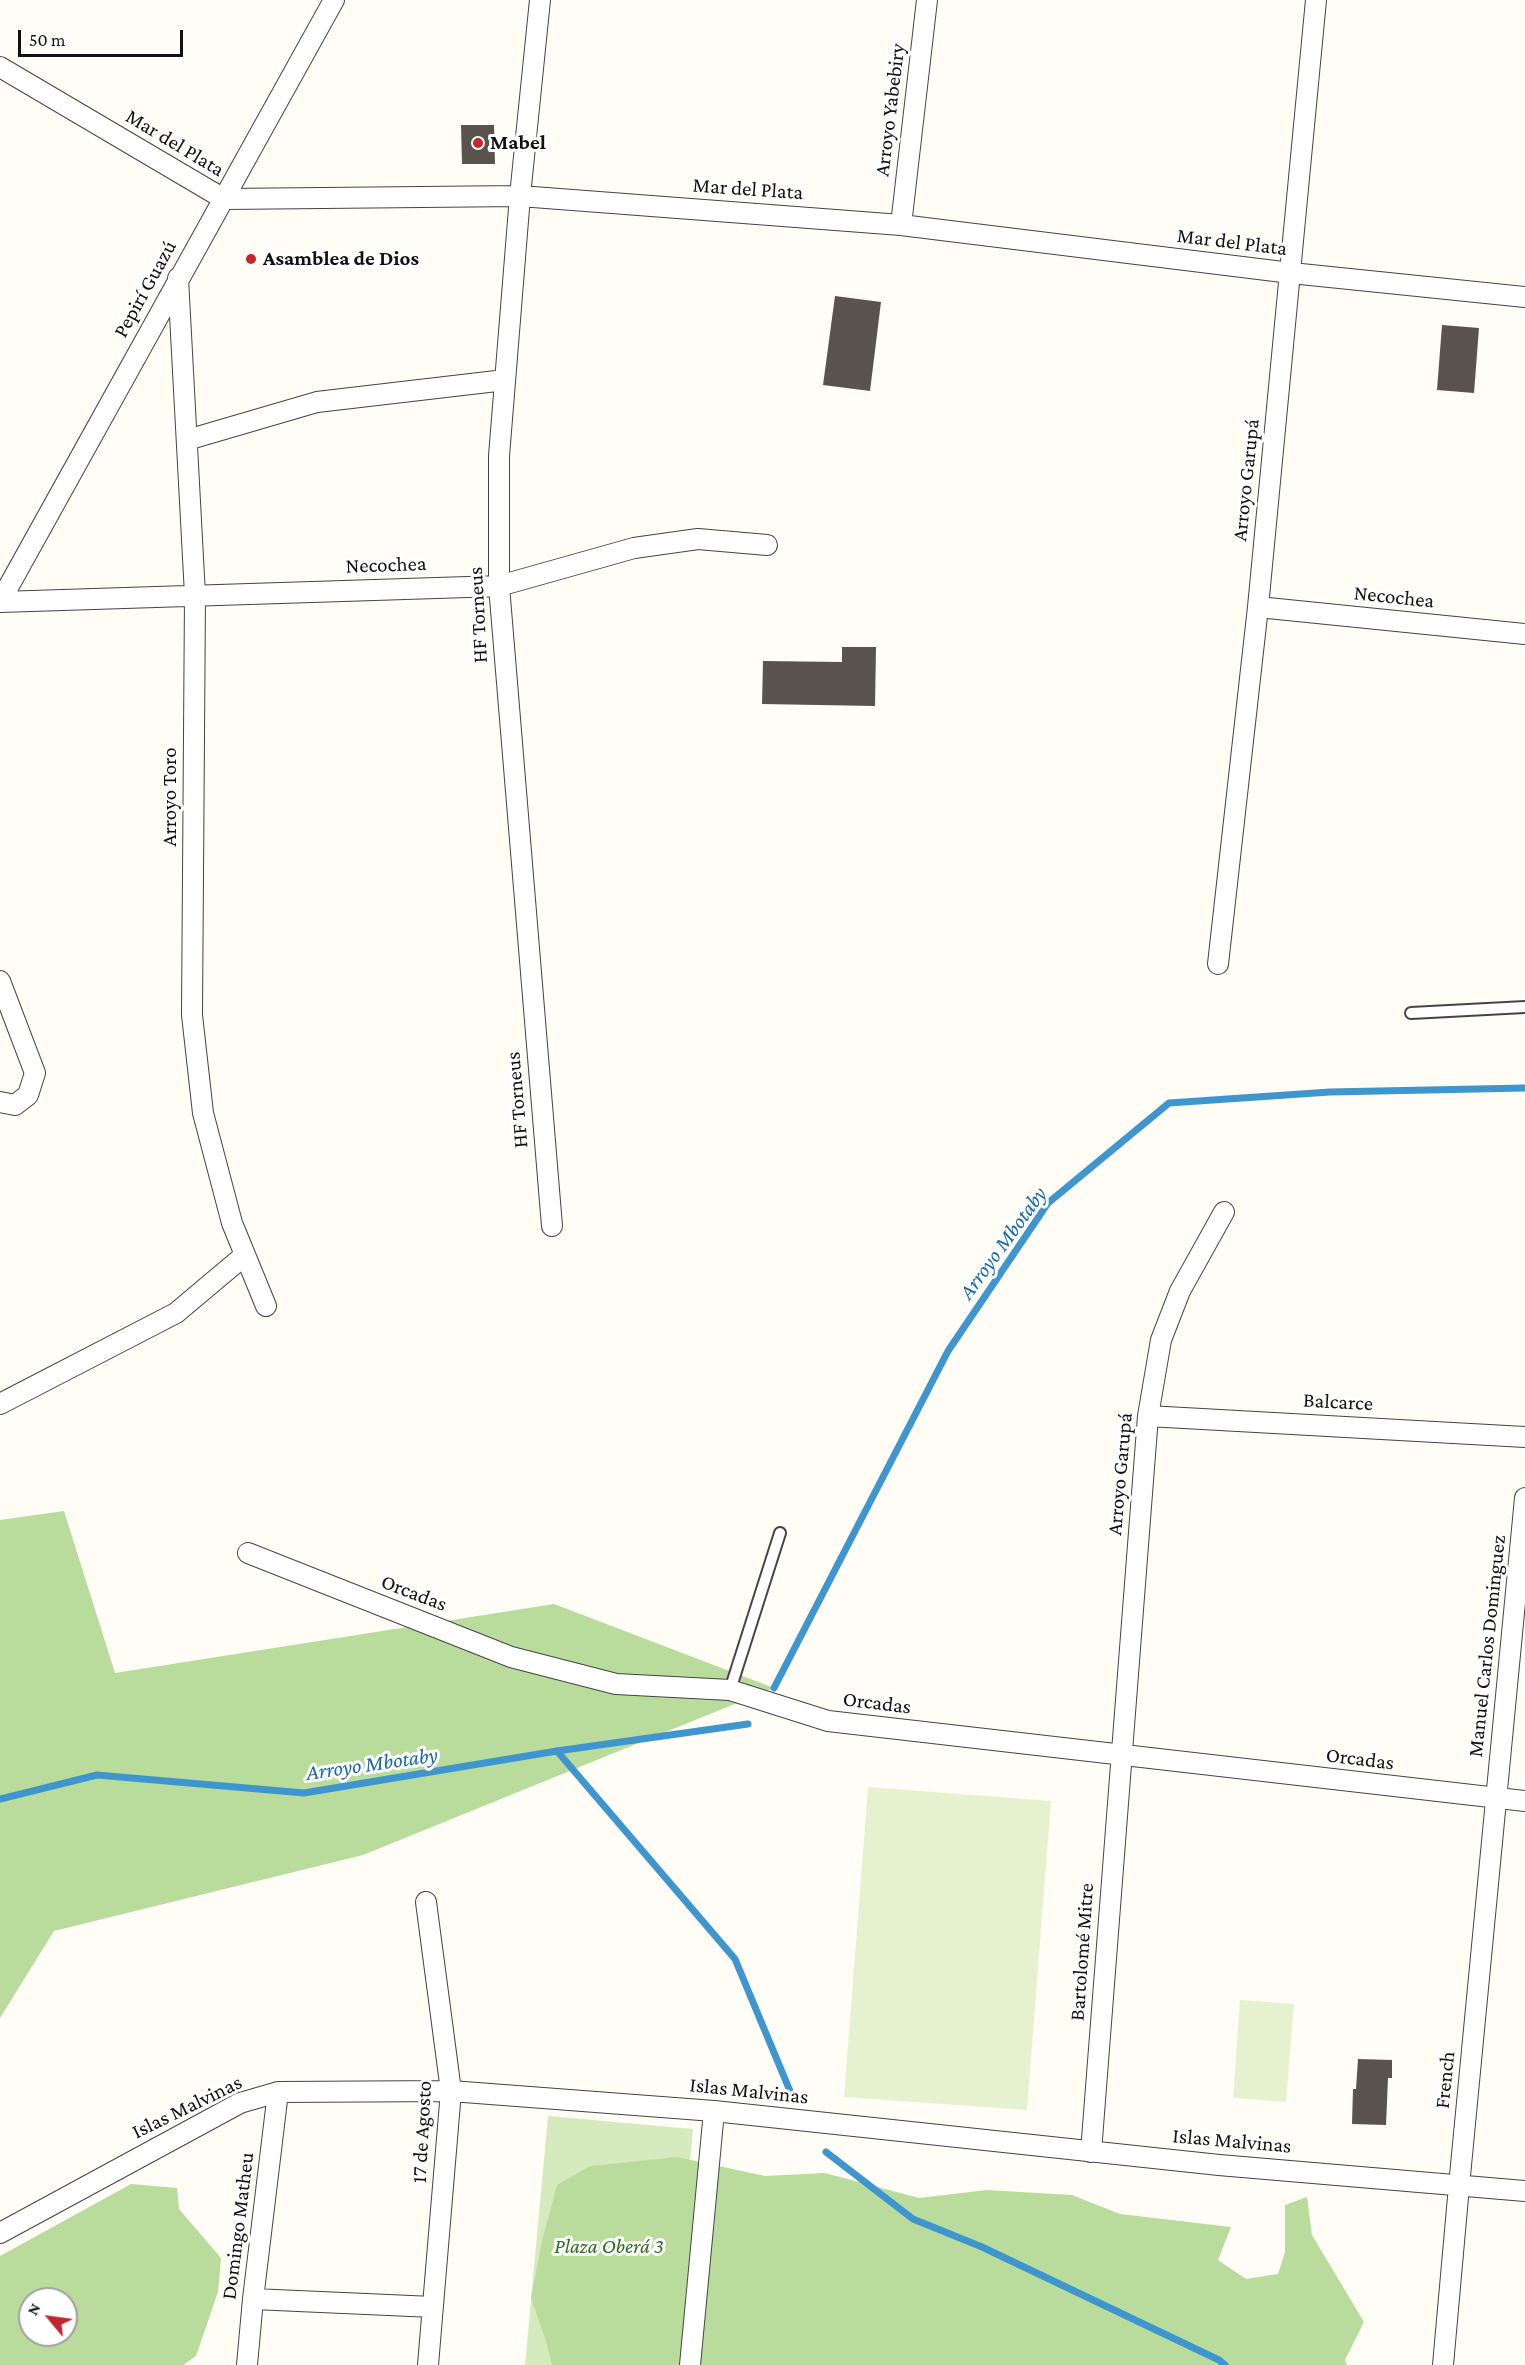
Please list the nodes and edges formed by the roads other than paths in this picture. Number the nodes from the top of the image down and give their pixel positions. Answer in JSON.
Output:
{"nodes":[{"id":1,"x":334,"y":0,"type":"edge"},
{"id":2,"x":540,"y":0,"type":"edge"},
{"id":3,"x":927,"y":0,"type":"edge"},
{"id":4,"x":1316,"y":0,"type":"edge"},
{"id":5,"x":0,"y":67,"type":"edge"},
{"id":6,"x":520,"y":196,"type":"junction"},
{"id":7,"x":224,"y":199,"type":"junction"},
{"id":8,"x":901,"y":225,"type":"junction"},
{"id":9,"x":1290,"y":273,"type":"junction"},
{"id":10,"x":178,"y":278,"type":"junction"},
{"id":11,"x":1525,"y":297,"type":"edge"},
{"id":12,"x":505,"y":380,"type":"junction"},
{"id":13,"x":187,"y":440,"type":"junction"},
{"id":14,"x":767,"y":545,"type":"dead end"},
{"id":15,"x":499,"y":586,"type":"junction"},
{"id":16,"x":195,"y":595,"type":"junction"},
{"id":17,"x":0,"y":602,"type":"edge"},
{"id":18,"x":1258,"y":608,"type":"junction"},
{"id":19,"x":1525,"y":634,"type":"edge"},
{"id":20,"x":1218,"y":964,"type":"dead end"},
{"id":21,"x":0,"y":981,"type":"edge"},
{"id":22,"x":1525,"y":1007,"type":"edge"},
{"id":23,"x":1410,"y":1013,"type":"dead end"},
{"id":24,"x":7,"y":1104,"type":"edge"},
{"id":25,"x":1224,"y":1212,"type":"dead end"},
{"id":26,"x":552,"y":1226,"type":"dead end"},
{"id":27,"x":245,"y":1255,"type":"junction"},
{"id":28,"x":266,"y":1306,"type":"dead end"},
{"id":29,"x":0,"y":1404,"type":"edge"},
{"id":30,"x":1148,"y":1416,"type":"junction"},
{"id":31,"x":1525,"y":1437,"type":"edge"},
{"id":32,"x":1525,"y":1498,"type":"edge"},
{"id":33,"x":780,"y":1533,"type":"dead end"},
{"id":34,"x":248,"y":1553,"type":"dead end"},
{"id":35,"x":730,"y":1690,"type":"junction"},
{"id":36,"x":1121,"y":1756,"type":"junction"},
{"id":37,"x":1496,"y":1799,"type":"junction"},
{"id":38,"x":1525,"y":1801,"type":"edge"},
{"id":39,"x":426,"y":1902,"type":"dead end"},
{"id":40,"x":451,"y":2091,"type":"junction"},
{"id":41,"x":278,"y":2092,"type":"junction"},
{"id":42,"x":714,"y":2111,"type":"junction"},
{"id":43,"x":1091,"y":2152,"type":"junction"},
{"id":44,"x":1459,"y":2186,"type":"junction"},
{"id":45,"x":1525,"y":2191,"type":"edge"},
{"id":46,"x":0,"y":2233,"type":"edge"},
{"id":47,"x":253,"y":2299,"type":"junction"},
{"id":48,"x":433,"y":2307,"type":"junction"},
{"id":49,"x":247,"y":2365,"type":"edge"},
{"id":50,"x":428,"y":2365,"type":"edge"},
{"id":51,"x":690,"y":2365,"type":"edge"},
{"id":52,"x":1443,"y":2365,"type":"edge"}],
"edges":[{"from":1,"to":7,"type":"street","name":"Pepirí Guazú"},
{"from":2,"to":6,"type":"street","name":"HF Torneus"},
{"from":3,"to":8,"type":"street","name":"Arroyo Yabebiry"},
{"from":4,"to":9,"type":"street","name":"Arroyo Garupá"},
{"from":5,"to":7,"type":"street","name":"Mar del Plata"},
{"from":6,"to":7,"type":"street","name":"Mar del Plata"},
{"from":6,"to":8,"type":"street","name":"Mar del Plata"},
{"from":6,"to":12,"type":"street","name":"HF Torneus"},
{"from":7,"to":10,"type":"street","name":"Pepirí Guazú"},
{"from":8,"to":9,"type":"street","name":"Mar del Plata"},
{"from":9,"to":11,"type":"street","name":"Mar del Plata"},
{"from":9,"to":18,"type":"street","name":"Arroyo Garupá"},
{"from":10,"to":13,"type":"street","name":"Arroyo Toro"},
{"from":10,"to":17,"type":"street","name":"Pepirí Guazú"},
{"from":12,"to":13,"type":"street"},
{"from":12,"to":15,"type":"street","name":"HF Torneus"},
{"from":13,"to":16,"type":"street","name":"Arroyo Toro"},
{"from":14,"to":15,"type":"street","name":"Necochea"},
{"from":15,"to":16,"type":"street","name":"Necochea"},
{"from":15,"to":26,"type":"street","name":"HF Torneus"},
{"from":16,"to":17,"type":"street","name":"Necochea"},
{"from":16,"to":27,"type":"street","name":"Arroyo Toro"},
{"from":18,"to":19,"type":"street","name":"Necochea"},
{"from":18,"to":20,"type":"street","name":"Arroyo Garupá"},
{"from":21,"to":24,"type":"street"},
{"from":22,"to":23,"type":"lane"},
{"from":25,"to":30,"type":"street","name":"Arroyo Garupá"},
{"from":27,"to":28,"type":"street","name":"Arroyo Toro"},
{"from":27,"to":29,"type":"street"},
{"from":30,"to":31,"type":"street","name":"Balcarce"},
{"from":30,"to":36,"type":"street","name":"Arroyo Garupá"},
{"from":32,"to":37,"type":"street","name":"Manuel Carlos Dominguez"},
{"from":33,"to":35,"type":"lane"},
{"from":34,"to":35,"type":"street","name":"Orcadas"},
{"from":35,"to":36,"type":"street","name":"Orcadas"},
{"from":36,"to":37,"type":"street","name":"Orcadas"},
{"from":36,"to":43,"type":"street","name":"Bartolomé Mitre"},
{"from":37,"to":38,"type":"street","name":"Orcadas"},
{"from":37,"to":44,"type":"street","name":"French"},
{"from":39,"to":40,"type":"street","name":"17 de Agosto"},
{"from":40,"to":41,"type":"street","name":"Islas Malvinas"},
{"from":40,"to":42,"type":"street","name":"Islas Malvinas"},
{"from":40,"to":48,"type":"street","name":"17 de Agosto"},
{"from":41,"to":46,"type":"street","name":"Islas Malvinas"},
{"from":41,"to":47,"type":"street","name":"Domingo Matheu"},
{"from":42,"to":43,"type":"street","name":"Islas Malvinas"},
{"from":42,"to":51,"type":"street"},
{"from":43,"to":44,"type":"street","name":"Islas Malvinas"},
{"from":44,"to":45,"type":"street","name":"Islas Malvinas"},
{"from":44,"to":52,"type":"street","name":"French"},
{"from":47,"to":48,"type":"street"},
{"from":47,"to":49,"type":"street","name":"Domingo Matheu"},
{"from":48,"to":50,"type":"street","name":"17 de Agosto"}]}
